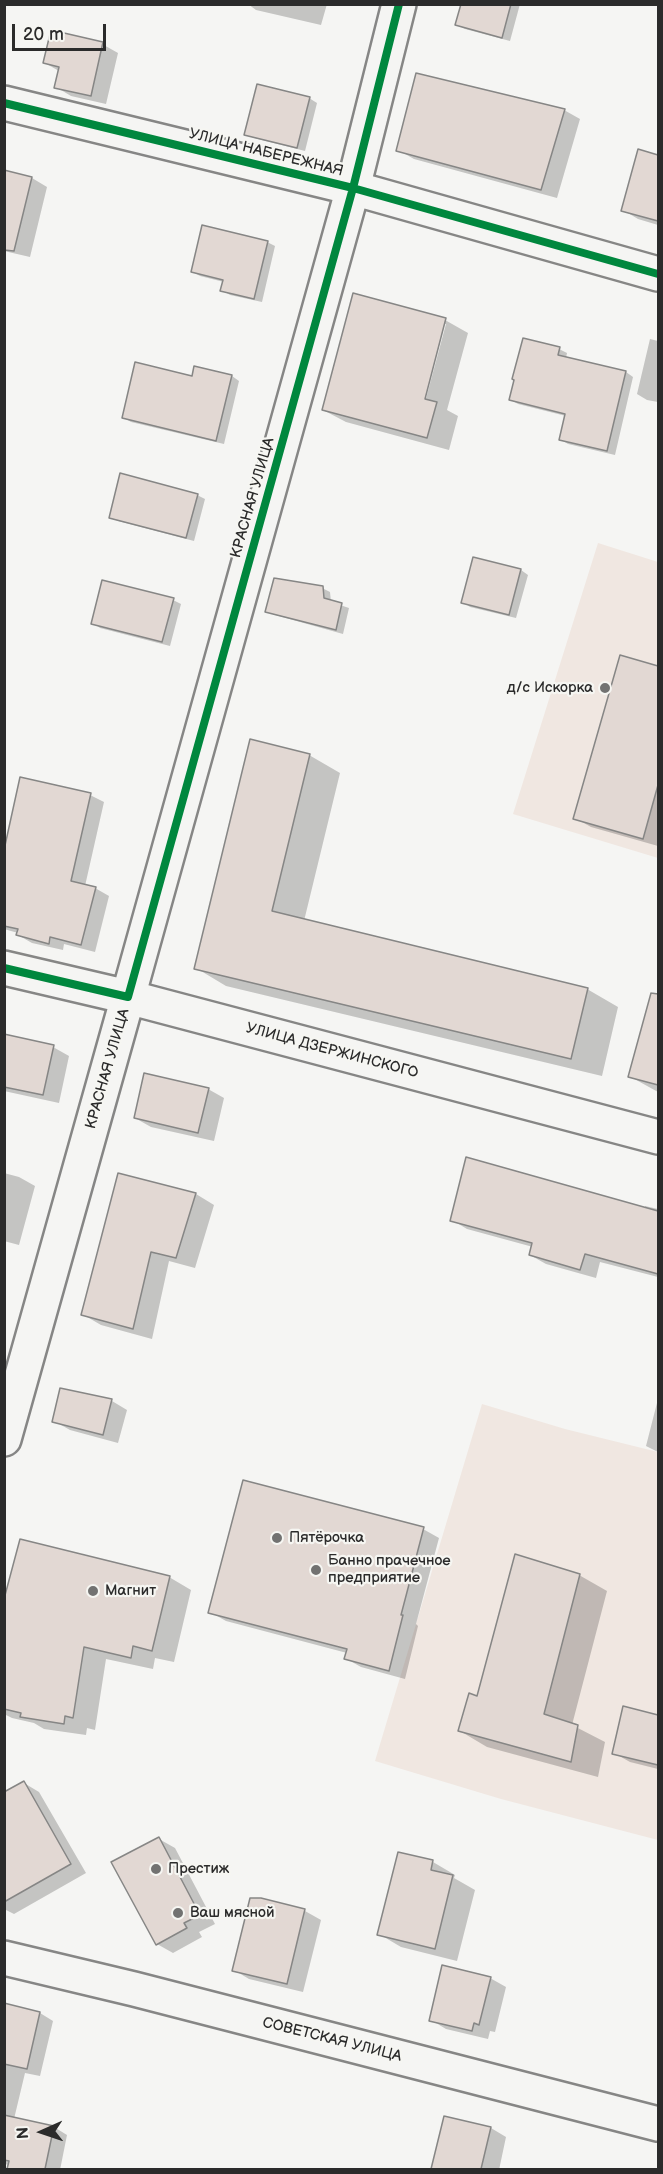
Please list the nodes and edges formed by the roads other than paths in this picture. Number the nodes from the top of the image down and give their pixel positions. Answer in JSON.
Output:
{"nodes":[{"id":1,"x":399,"y":4,"type":"edge"},
{"id":2,"x":4,"y":103,"type":"edge"},
{"id":3,"x":353,"y":188,"type":"junction"},
{"id":4,"x":658,"y":274,"type":"edge"},
{"id":5,"x":4,"y":968,"type":"edge"},
{"id":6,"x":128,"y":997,"type":"junction"},
{"id":7,"x":658,"y":1137,"type":"edge"},
{"id":8,"x":4,"y":1439,"type":"edge"},
{"id":9,"x":4,"y":1958,"type":"edge"},
{"id":10,"x":658,"y":2124,"type":"edge"}],
"edges":[{"from":1,"to":3,"type":"street","name":"КРАСНАЯ УЛИЦА"},
{"from":2,"to":3,"type":"street","name":"УЛИЦА НАБЕРЕЖНАЯ"},
{"from":3,"to":4,"type":"street","name":"УЛИЦА НАБЕРЕЖНАЯ"},
{"from":3,"to":6,"type":"street","name":"КРАСНАЯ УЛИЦА"},
{"from":5,"to":6,"type":"street","name":"УЛИЦА ДЗЕРЖИНСКОГО"},
{"from":6,"to":7,"type":"street","name":"УЛИЦА ДЗЕРЖИНСКОГО"},
{"from":6,"to":8,"type":"street","name":"КРАСНАЯ УЛИЦА"},
{"from":9,"to":10,"type":"street","name":"СОВЕТСКАЯ УЛИЦА"}]}
